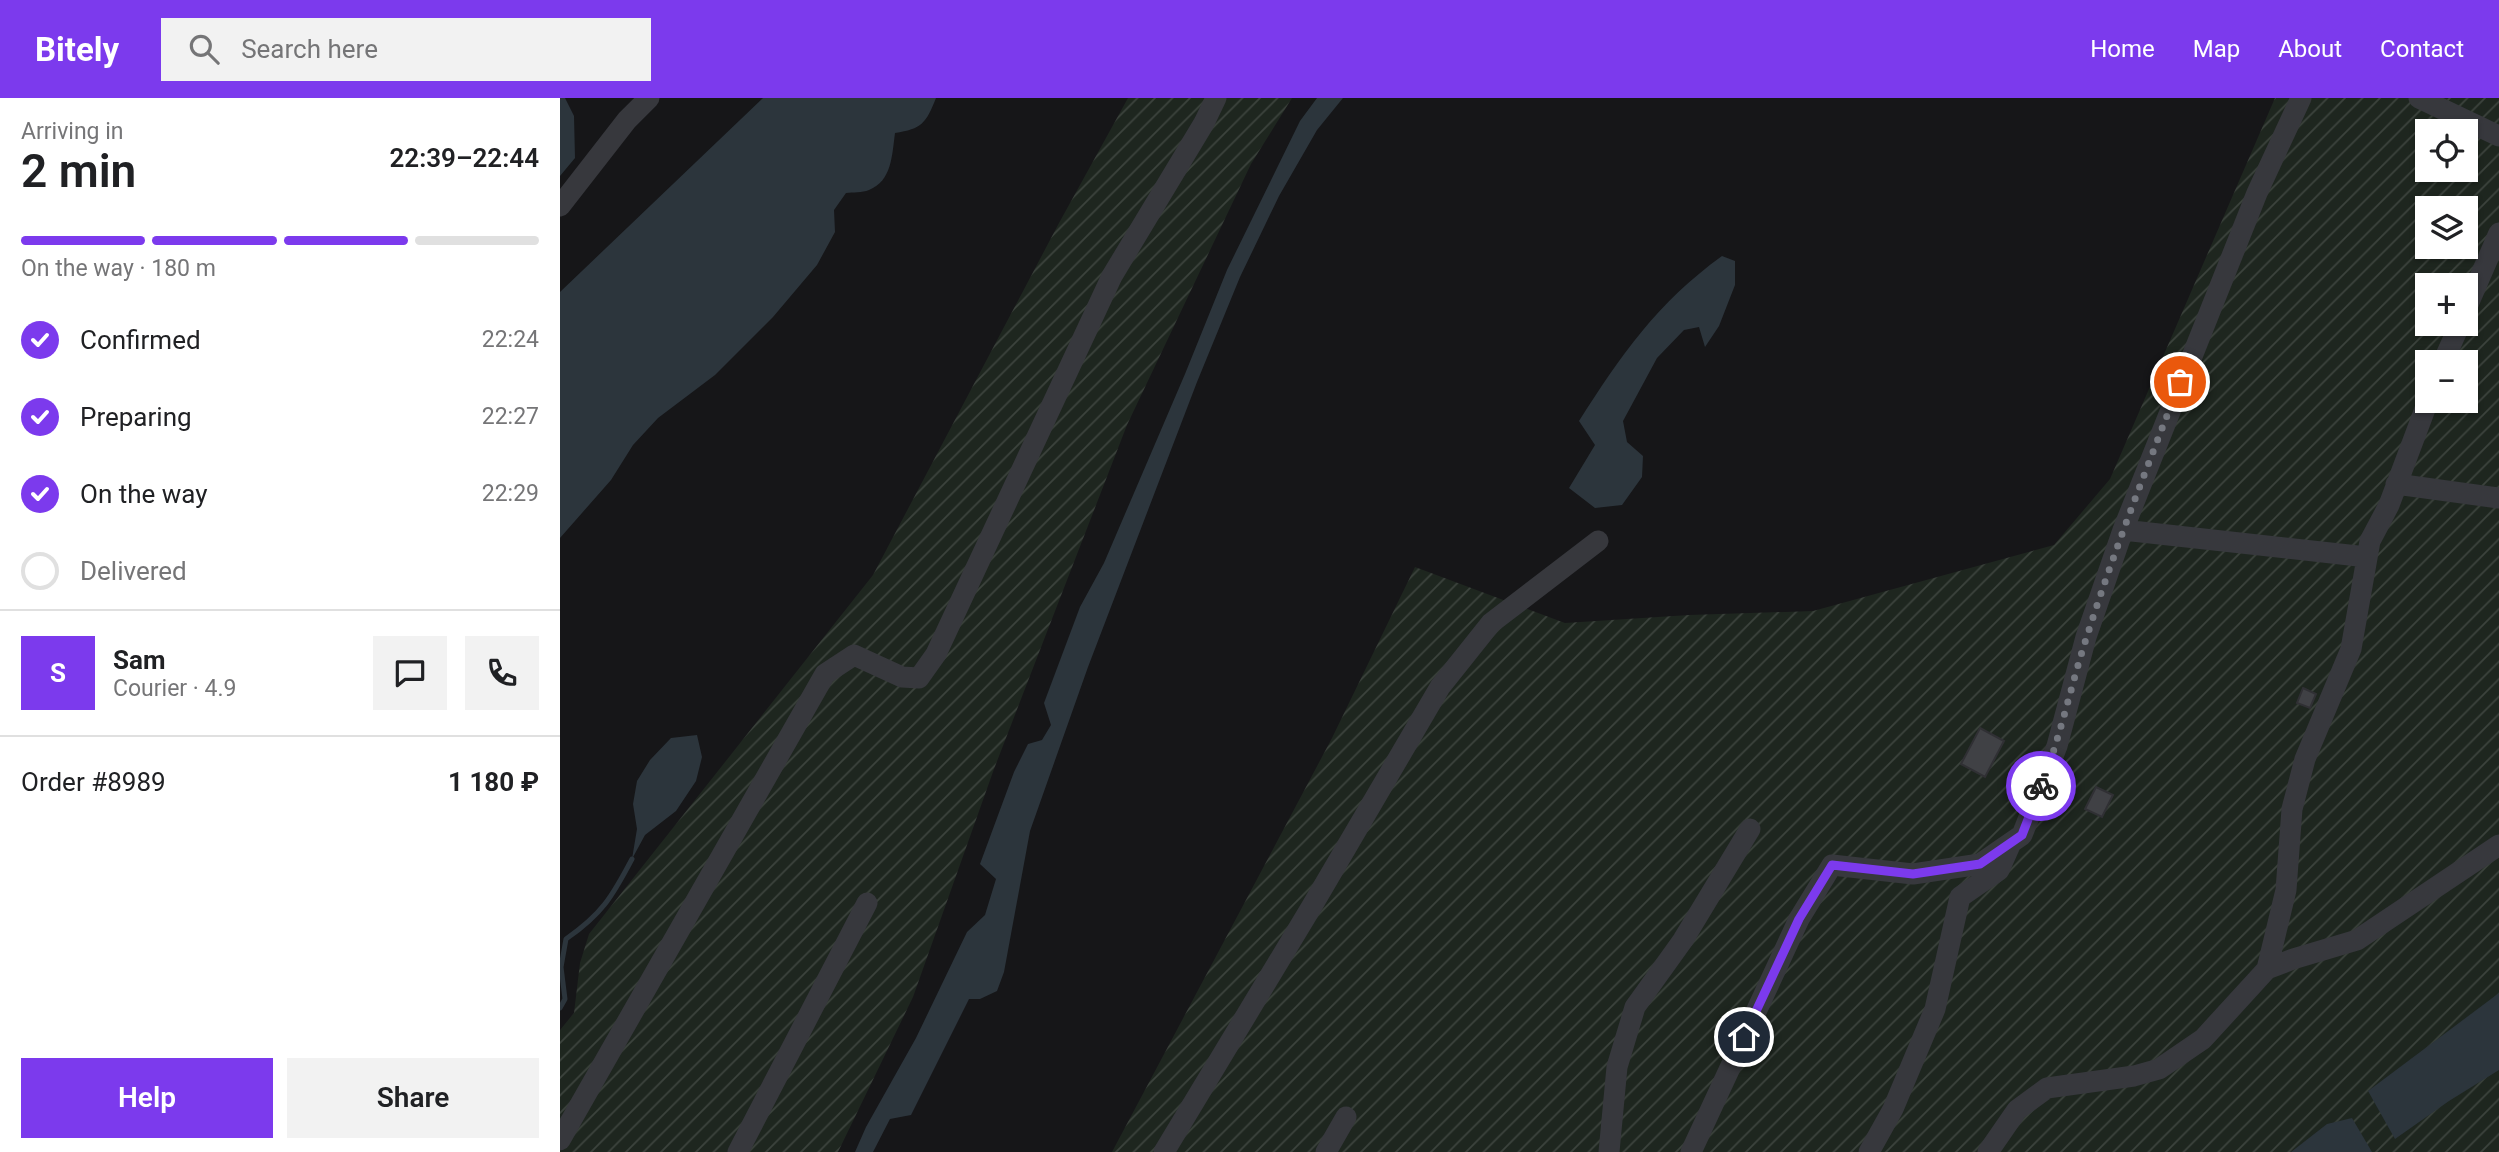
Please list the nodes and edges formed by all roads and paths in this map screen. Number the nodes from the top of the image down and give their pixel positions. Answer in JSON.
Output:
{"nodes":[{"id":1,"x":649,"y":98,"type":"edge"},
{"id":2,"x":1216,"y":98,"type":"edge"},
{"id":3,"x":2301,"y":98,"type":"edge"},
{"id":4,"x":2419,"y":98,"type":"edge"},
{"id":5,"x":2499,"y":136,"type":"edge"},
{"id":6,"x":560,"y":206,"type":"edge"},
{"id":7,"x":2499,"y":233,"type":"edge"},
{"id":8,"x":2478,"y":282,"type":"edge"},
{"id":9,"x":2423,"y":413,"type":"edge"},
{"id":10,"x":2396,"y":484,"type":"junction"},
{"id":11,"x":2499,"y":498,"type":"edge"},
{"id":12,"x":2123,"y":530,"type":"junction"},
{"id":13,"x":1598,"y":541,"type":"dead end"},
{"id":14,"x":2367,"y":557,"type":"junction"},
{"id":15,"x":1750,"y":829,"type":"dead end"},
{"id":16,"x":2011,"y":842,"type":"junction"},
{"id":17,"x":2499,"y":845,"type":"edge"},
{"id":18,"x":867,"y":903,"type":"dead end"},
{"id":19,"x":2267,"y":969,"type":"junction"},
{"id":20,"x":1346,"y":1117,"type":"dead end"},
{"id":21,"x":560,"y":1140,"type":"edge"},
{"id":22,"x":738,"y":1152,"type":"edge"},
{"id":23,"x":1164,"y":1152,"type":"edge"},
{"id":24,"x":1326,"y":1152,"type":"edge"},
{"id":25,"x":1609,"y":1152,"type":"edge"},
{"id":26,"x":1691,"y":1152,"type":"edge"},
{"id":27,"x":1869,"y":1152,"type":"edge"},
{"id":28,"x":1988,"y":1152,"type":"edge"}],
"edges":[{"from":1,"to":6,"type":"street"},
{"from":2,"to":21,"type":"street"},
{"from":3,"to":12,"type":"street"},
{"from":4,"to":5,"type":"street"},
{"from":7,"to":8,"type":"street"},
{"from":9,"to":10,"type":"street"},
{"from":10,"to":11,"type":"street"},
{"from":10,"to":14,"type":"street"},
{"from":12,"to":14,"type":"street"},
{"from":12,"to":16,"type":"street"},
{"from":13,"to":23,"type":"street"},
{"from":14,"to":19,"type":"street"},
{"from":15,"to":25,"type":"street"},
{"from":16,"to":26,"type":"street"},
{"from":16,"to":27,"type":"street"},
{"from":17,"to":19,"type":"street"},
{"from":18,"to":22,"type":"street"},
{"from":19,"to":28,"type":"street"},
{"from":20,"to":24,"type":"street"}]}
